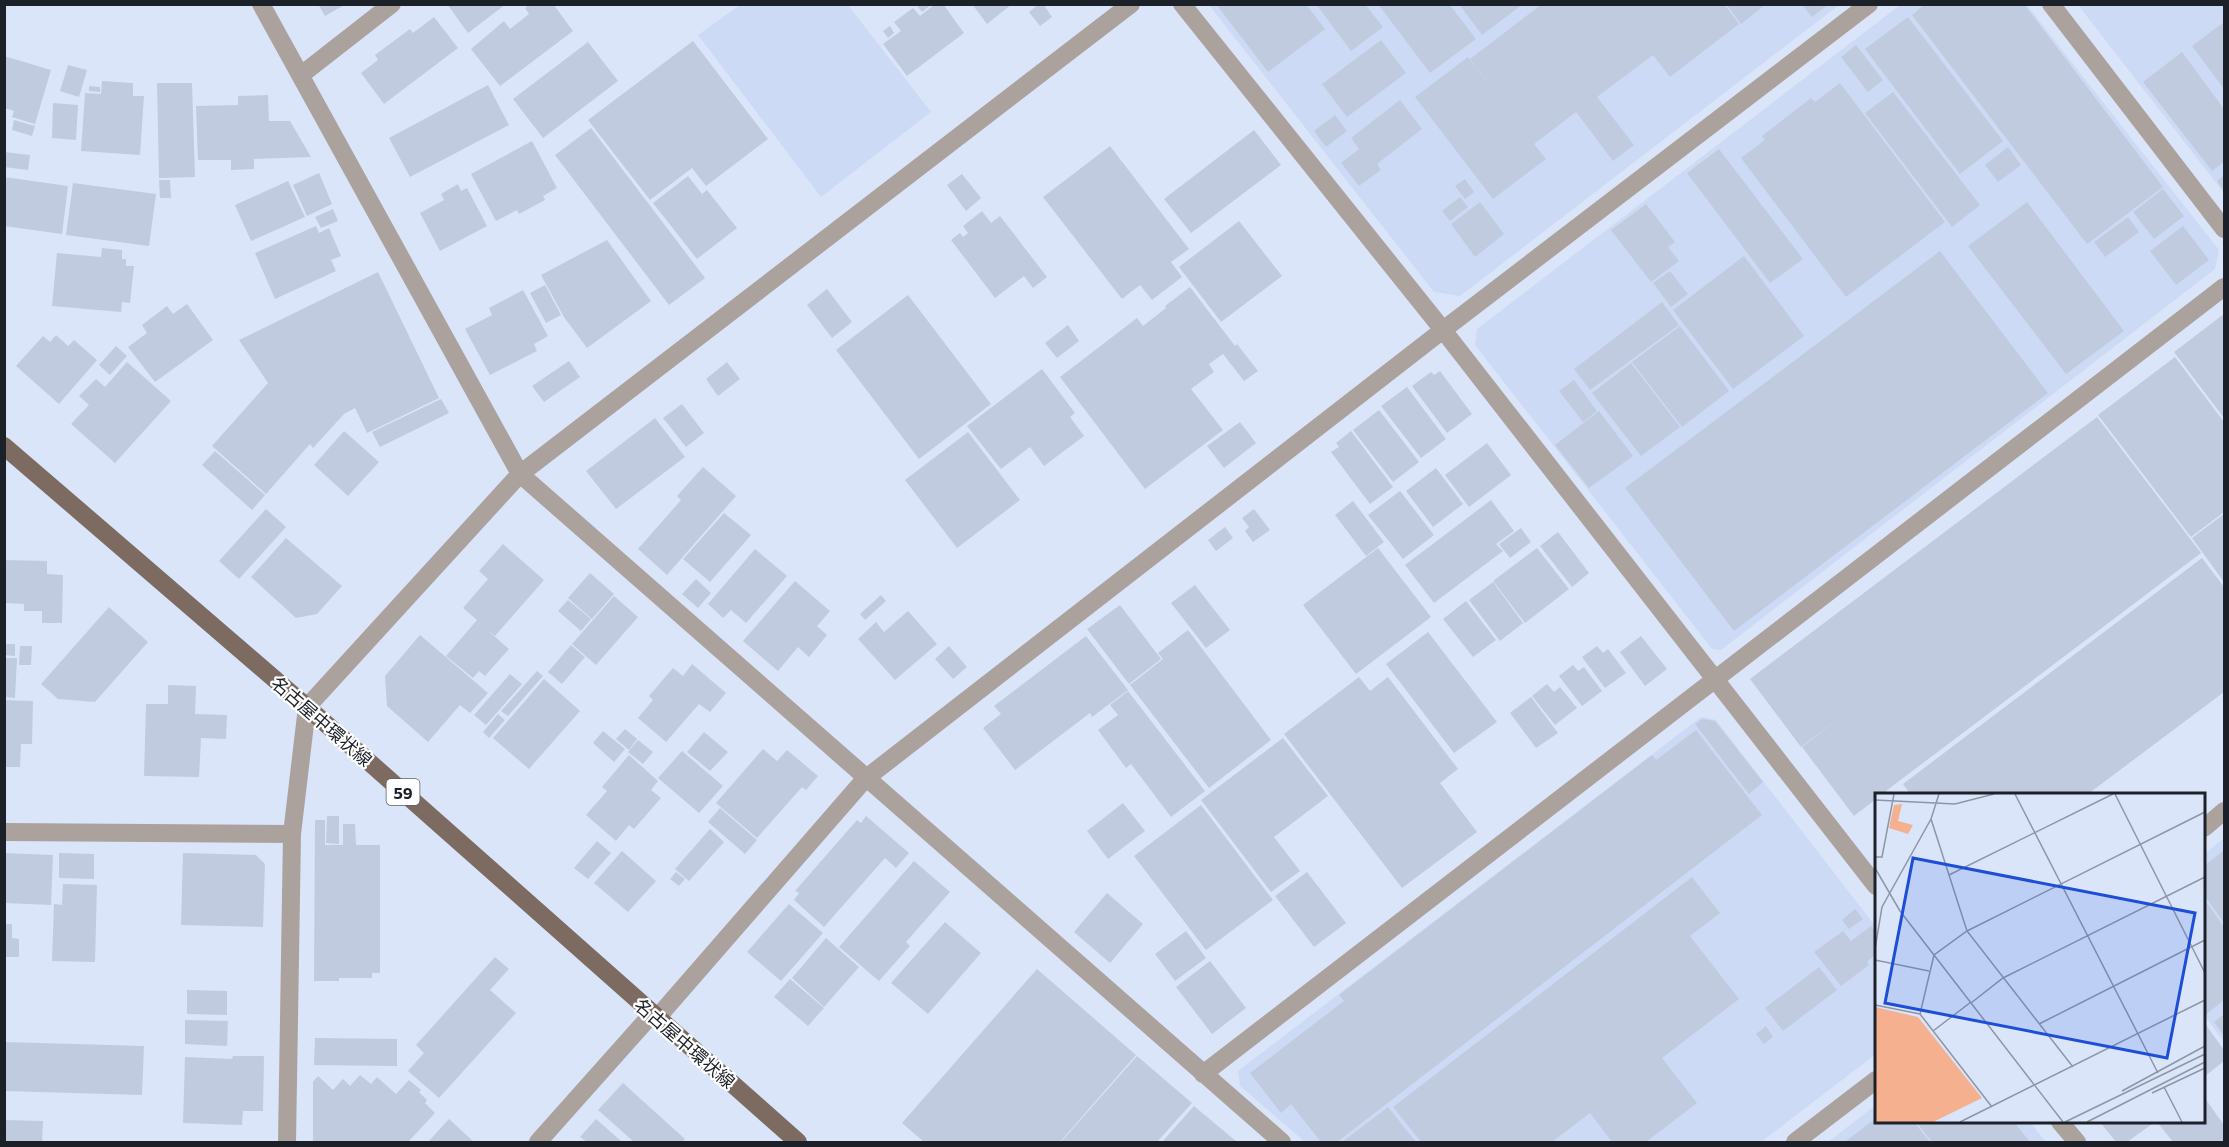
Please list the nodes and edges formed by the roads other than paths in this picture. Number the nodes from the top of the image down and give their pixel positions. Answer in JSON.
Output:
{"nodes":[{"id":1,"x":261,"y":4,"type":"edge"},
{"id":2,"x":392,"y":4,"type":"edge"},
{"id":3,"x":1131,"y":4,"type":"edge"},
{"id":4,"x":1182,"y":4,"type":"edge"},
{"id":5,"x":1869,"y":4,"type":"edge"},
{"id":6,"x":2051,"y":4,"type":"edge"},
{"id":7,"x":301,"y":75,"type":"junction"},
{"id":8,"x":2224,"y":229,"type":"edge"},
{"id":9,"x":2224,"y":288,"type":"edge"},
{"id":10,"x":1443,"y":330,"type":"junction"},
{"id":11,"x":4,"y":446,"type":"edge"},
{"id":12,"x":520,"y":474,"type":"junction"},
{"id":13,"x":1715,"y":680,"type":"junction"},
{"id":14,"x":307,"y":707,"type":"junction"},
{"id":15,"x":865,"y":779,"type":"junction"},
{"id":16,"x":2224,"y":812,"type":"edge"},
{"id":17,"x":2205,"y":827,"type":"edge"},
{"id":18,"x":4,"y":832,"type":"edge"},
{"id":19,"x":292,"y":834,"type":"junction"},
{"id":20,"x":1875,"y":885,"type":"edge"},
{"id":21,"x":654,"y":1016,"type":"junction"},
{"id":22,"x":1203,"y":1074,"type":"junction"},
{"id":23,"x":1875,"y":1081,"type":"edge"},
{"id":24,"x":2062,"y":1123,"type":"edge"},
{"id":25,"x":287,"y":1143,"type":"edge"},
{"id":26,"x":538,"y":1143,"type":"edge"},
{"id":27,"x":798,"y":1143,"type":"edge"},
{"id":28,"x":1282,"y":1143,"type":"edge"},
{"id":29,"x":1795,"y":1143,"type":"edge"},
{"id":30,"x":2077,"y":1143,"type":"edge"}],
"edges":[{"from":1,"to":7,"type":"street"},
{"from":2,"to":7,"type":"street"},
{"from":3,"to":12,"type":"street"},
{"from":4,"to":10,"type":"street"},
{"from":5,"to":10,"type":"street"},
{"from":6,"to":8,"type":"street"},
{"from":7,"to":12,"type":"street"},
{"from":9,"to":13,"type":"street"},
{"from":10,"to":13,"type":"street"},
{"from":10,"to":15,"type":"street"},
{"from":11,"to":14,"type":"main road","name":"名古屋中環状線","number":"59"},
{"from":12,"to":14,"type":"street"},
{"from":12,"to":15,"type":"street"},
{"from":13,"to":20,"type":"street"},
{"from":13,"to":22,"type":"street"},
{"from":14,"to":19,"type":"street"},
{"from":14,"to":21,"type":"main road","name":"名古屋中環状線","number":"59"},
{"from":15,"to":21,"type":"street"},
{"from":15,"to":22,"type":"street"},
{"from":16,"to":17,"type":"street"},
{"from":18,"to":19,"type":"street"},
{"from":19,"to":25,"type":"street"},
{"from":21,"to":26,"type":"street"},
{"from":21,"to":27,"type":"main road","name":"名古屋中環状線","number":"59"},
{"from":22,"to":28,"type":"street"},
{"from":23,"to":29,"type":"street"},
{"from":24,"to":30,"type":"street"}]}
